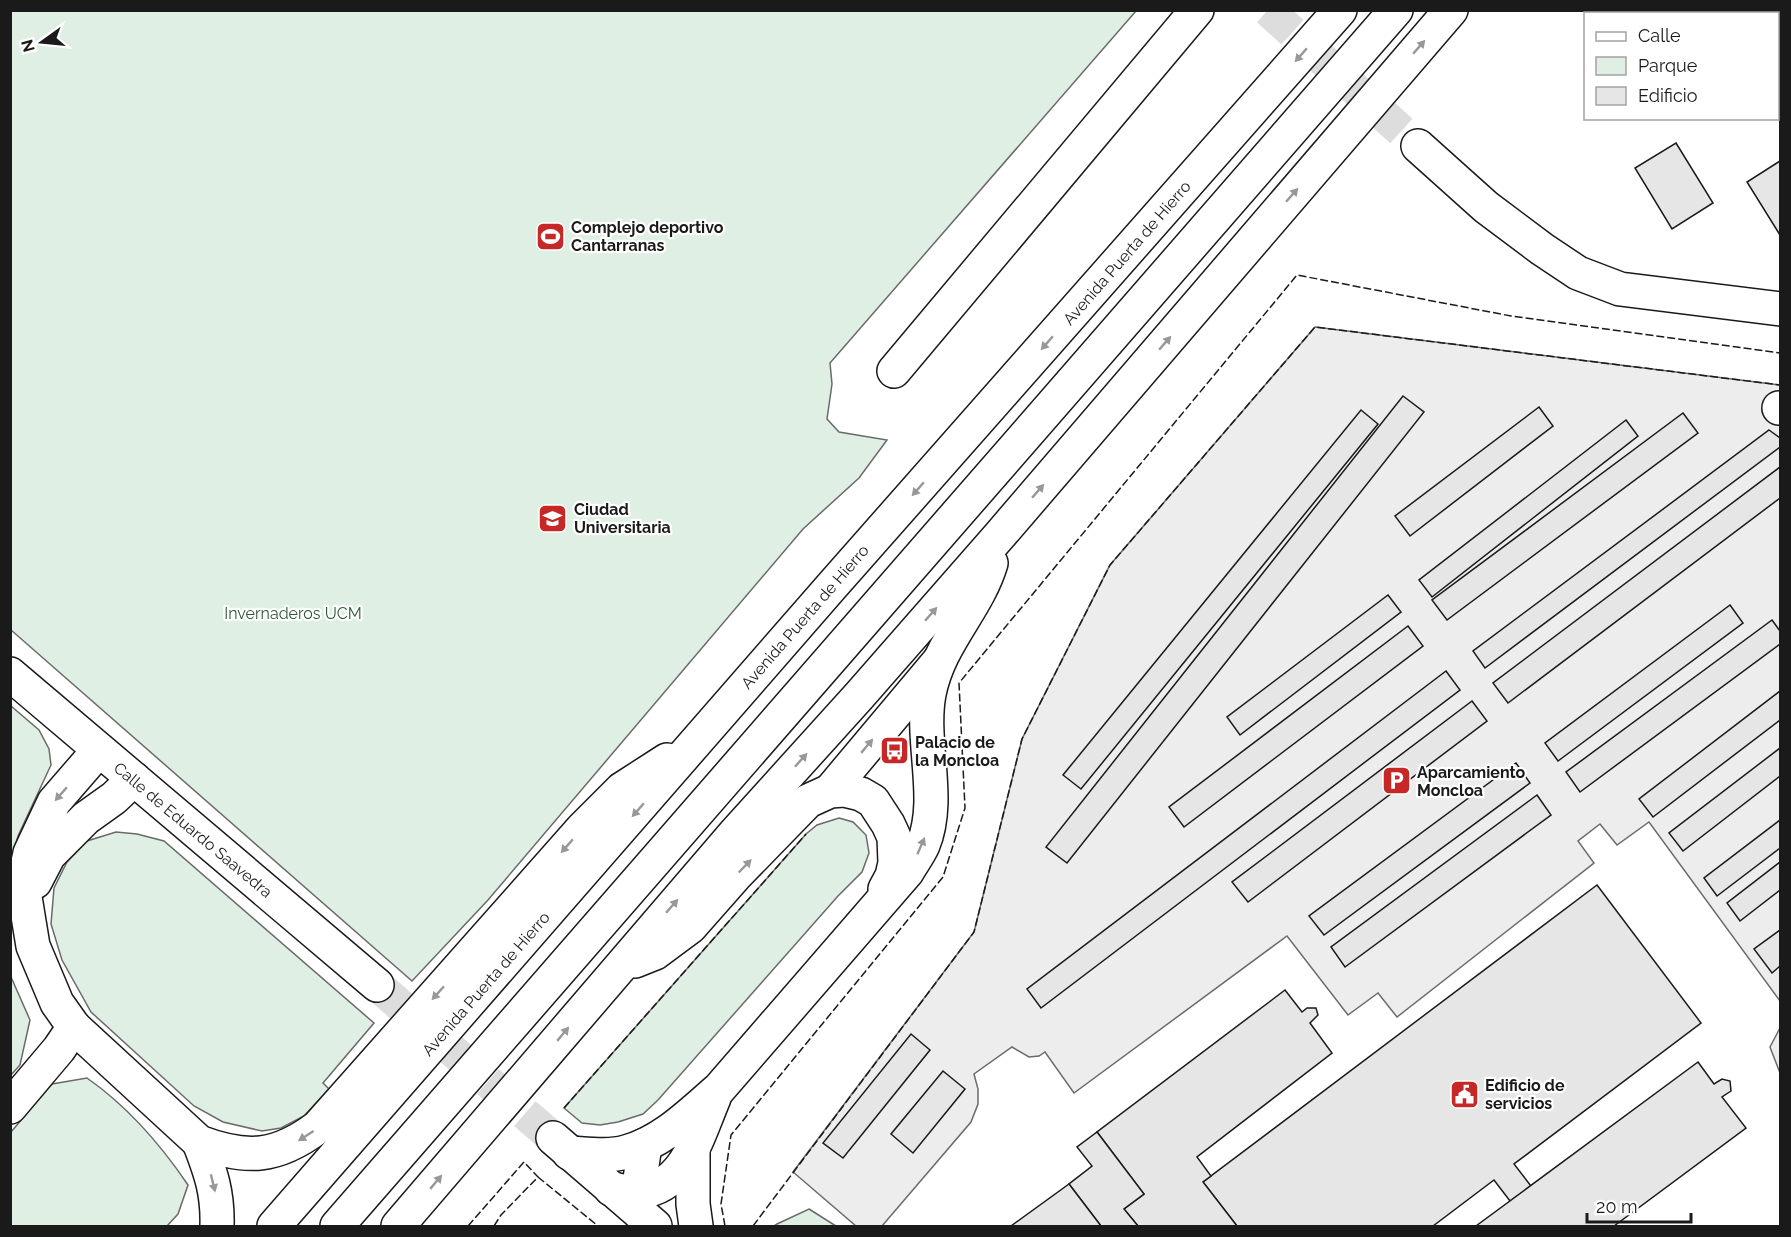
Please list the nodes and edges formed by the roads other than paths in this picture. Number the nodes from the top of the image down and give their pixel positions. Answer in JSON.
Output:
{"nodes":[{"id":1,"x":1197,"y":10,"type":"edge"},
{"id":2,"x":1340,"y":10,"type":"edge"},
{"id":3,"x":1396,"y":10,"type":"edge"},
{"id":4,"x":1451,"y":10,"type":"edge"},
{"id":5,"x":1418,"y":147,"type":"tunnel mouth"},
{"id":6,"x":1780,"y":309,"type":"edge"},
{"id":7,"x":894,"y":371,"type":"dead end"},
{"id":8,"x":1000,"y":535,"type":"junction"},
{"id":9,"x":939,"y":661,"type":"junction"},
{"id":10,"x":10,"y":674,"type":"edge"},
{"id":11,"x":701,"y":737,"type":"junction"},
{"id":12,"x":99,"y":750,"type":"junction"},
{"id":13,"x":134,"y":779,"type":"junction"},
{"id":14,"x":830,"y":791,"type":"junction"},
{"id":15,"x":875,"y":910,"type":"junction"},
{"id":16,"x":27,"y":912,"type":"junction"},
{"id":17,"x":620,"y":966,"type":"junction"},
{"id":18,"x":377,"y":985,"type":"tunnel mouth"},
{"id":19,"x":74,"y":1027,"type":"junction"},
{"id":20,"x":719,"y":1089,"type":"junction"},
{"id":21,"x":10,"y":1107,"type":"edge"},
{"id":22,"x":199,"y":1142,"type":"junction"},
{"id":23,"x":645,"y":1145,"type":"junction"},
{"id":24,"x":693,"y":1149,"type":"junction"},
{"id":25,"x":636,"y":1205,"type":"edge"},
{"id":26,"x":218,"y":1227,"type":"edge"},
{"id":27,"x":274,"y":1227,"type":"edge"},
{"id":28,"x":337,"y":1227,"type":"edge"},
{"id":29,"x":398,"y":1227,"type":"edge"},
{"id":30,"x":696,"y":1227,"type":"edge"}],
"edges":[{"from":1,"to":7,"type":"main road"},
{"from":2,"to":11,"type":"main road","name":"Avenida Puerta de Hierro","one_way":true},
{"from":3,"to":28,"type":"main road"},
{"from":8,"to":4,"type":"main road","one_way":true},
{"from":5,"to":6,"type":"main road"},
{"from":8,"to":9,"type":"main road"},
{"from":17,"to":8,"type":"main road","one_way":true},
{"from":14,"to":9,"type":"main road","one_way":true},
{"from":15,"to":9,"type":"main road","one_way":true},
{"from":10,"to":12,"type":"main road","name":"Calle de Eduardo Saavedra"},
{"from":11,"to":22,"type":"main road","one_way":true},
{"from":11,"to":27,"type":"main road","name":"Avenida Puerta de Hierro","one_way":true},
{"from":12,"to":13,"type":"main road","name":"Calle de Eduardo Saavedra"},
{"from":12,"to":16,"type":"main road","one_way":true},
{"from":13,"to":16,"type":"main road"},
{"from":13,"to":18,"type":"main road","name":"Calle de Eduardo Saavedra"},
{"from":14,"to":15,"type":"main road"},
{"from":17,"to":14,"type":"main road","one_way":true},
{"from":15,"to":20,"type":"main road"},
{"from":16,"to":19,"type":"main road"},
{"from":29,"to":17,"type":"main road","one_way":true},
{"from":19,"to":21,"type":"main road"},
{"from":19,"to":22,"type":"main road"},
{"from":20,"to":23,"type":"main road"},
{"from":20,"to":24,"type":"main road"},
{"from":22,"to":26,"type":"main road","one_way":true},
{"from":23,"to":25,"type":"main road"},
{"from":23,"to":25,"type":"main road"},
{"from":24,"to":25,"type":"main road"},
{"from":24,"to":30,"type":"main road"}]}
